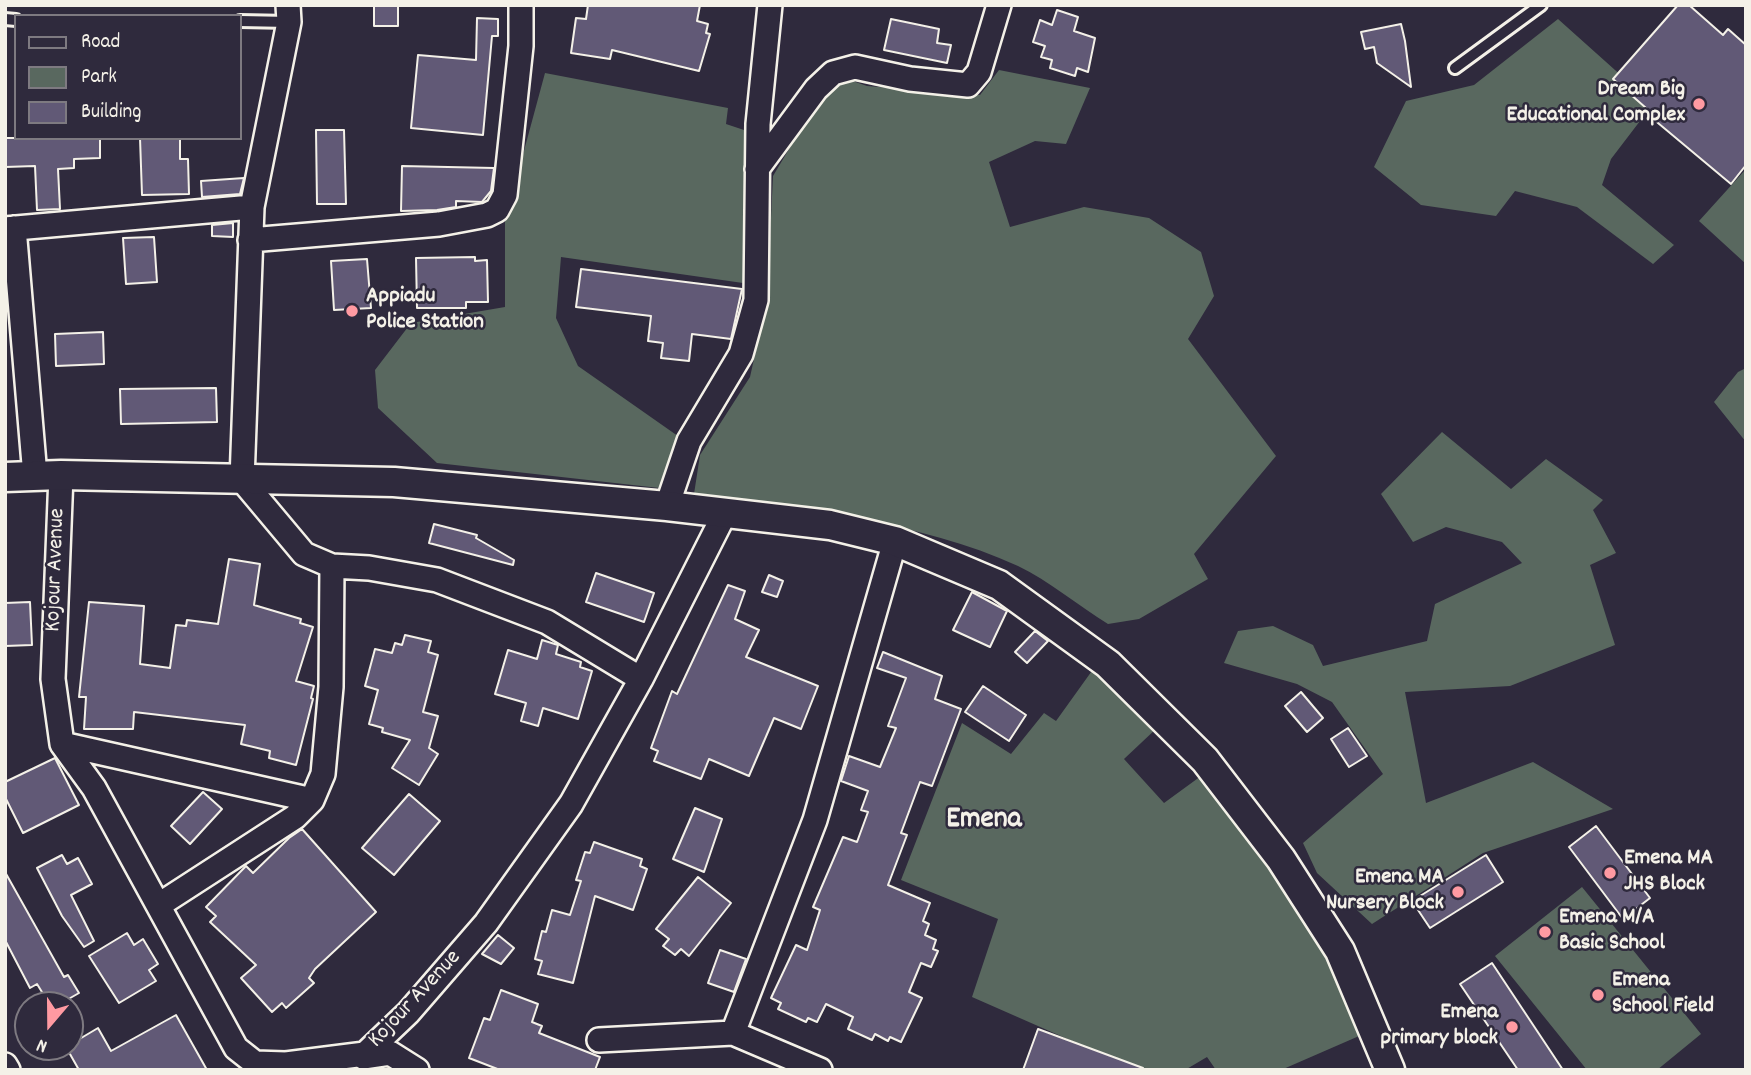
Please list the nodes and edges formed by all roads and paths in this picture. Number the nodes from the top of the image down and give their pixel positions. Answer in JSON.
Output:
{"nodes":[{"id":1,"x":521,"y":5,"type":"edge"},
{"id":2,"x":770,"y":5,"type":"edge"},
{"id":3,"x":999,"y":5,"type":"edge"},
{"id":4,"x":1541,"y":5,"type":"edge"},
{"id":5,"x":289,"y":14,"type":"edge"},
{"id":6,"x":242,"y":21,"type":"edge"},
{"id":7,"x":1455,"y":68,"type":"dead end"},
{"id":8,"x":757,"y":169,"type":"junction"},
{"id":9,"x":251,"y":207,"type":"junction"},
{"id":10,"x":10,"y":229,"type":"edge"},
{"id":11,"x":250,"y":240,"type":"junction"},
{"id":12,"x":48,"y":475,"type":"junction"},
{"id":13,"x":5,"y":477,"type":"edge"},
{"id":14,"x":242,"y":480,"type":"junction"},
{"id":15,"x":667,"y":506,"type":"junction"},
{"id":16,"x":725,"y":513,"type":"junction"},
{"id":17,"x":895,"y":541,"type":"junction"},
{"id":18,"x":332,"y":566,"type":"junction"},
{"id":19,"x":641,"y":679,"type":"junction"},
{"id":20,"x":62,"y":744,"type":"junction"},
{"id":21,"x":312,"y":800,"type":"junction"},
{"id":22,"x":159,"y":905,"type":"junction"},
{"id":23,"x":733,"y":1033,"type":"junction"},
{"id":24,"x":599,"y":1040,"type":"dead end"},
{"id":25,"x":358,"y":1062,"type":"edge"},
{"id":26,"x":5,"y":1065,"type":"edge"},
{"id":27,"x":8,"y":1070,"type":"edge"},
{"id":28,"x":417,"y":1070,"type":"edge"},
{"id":29,"x":820,"y":1070,"type":"edge"},
{"id":30,"x":1390,"y":1070,"type":"edge"}],
"edges":[{"from":1,"to":11,"type":"street"},
{"from":2,"to":8,"type":"street"},
{"from":3,"to":8,"type":"street"},
{"from":4,"to":7,"type":"lane"},
{"from":5,"to":6,"type":"lane"},
{"from":5,"to":9,"type":"street"},
{"from":8,"to":15,"type":"street"},
{"from":9,"to":10,"type":"street"},
{"from":9,"to":11,"type":"street"},
{"from":10,"to":12,"type":"street","name":"Kojour Avenue"},
{"from":11,"to":14,"type":"street"},
{"from":12,"to":13,"type":"street"},
{"from":12,"to":14,"type":"street"},
{"from":12,"to":20,"type":"street","name":"Kojour Avenue"},
{"from":14,"to":15,"type":"street"},
{"from":14,"to":18,"type":"street"},
{"from":15,"to":16,"type":"street"},
{"from":16,"to":17,"type":"street"},
{"from":16,"to":19,"type":"street","name":"Kojour Avenue"},
{"from":17,"to":23,"type":"street"},
{"from":17,"to":30,"type":"street"},
{"from":18,"to":19,"type":"street"},
{"from":18,"to":21,"type":"street"},
{"from":19,"to":25,"type":"street","name":"Kojour Avenue"},
{"from":20,"to":21,"type":"street"},
{"from":20,"to":22,"type":"street","name":"Kojour Avenue"},
{"from":21,"to":22,"type":"street"},
{"from":22,"to":25,"type":"street","name":"Kojour Avenue"},
{"from":23,"to":24,"type":"street"},
{"from":23,"to":29,"type":"street"},
{"from":25,"to":28,"type":"street"},
{"from":26,"to":27,"type":"street"}]}
